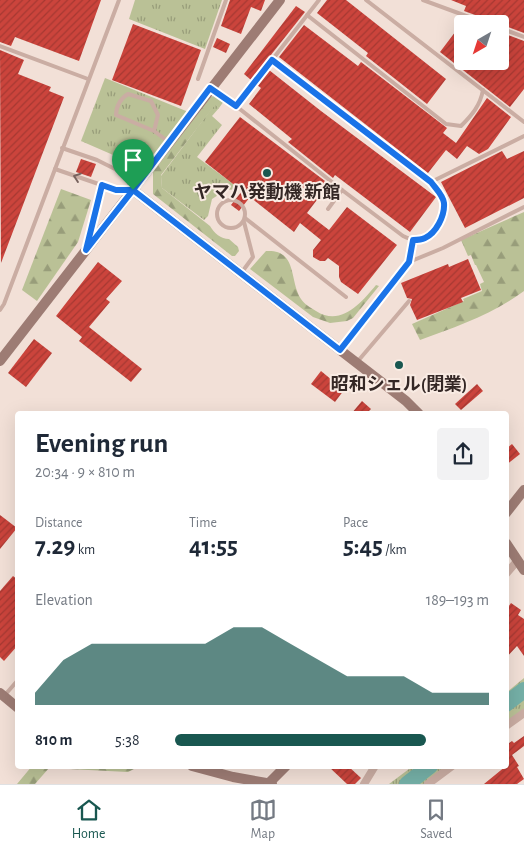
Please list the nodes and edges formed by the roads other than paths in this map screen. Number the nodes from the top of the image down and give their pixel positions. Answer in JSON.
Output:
{"nodes":[{"id":1,"x":119,"y":0,"type":"edge"},
{"id":2,"x":226,"y":0,"type":"edge"},
{"id":3,"x":280,"y":0,"type":"edge"},
{"id":4,"x":319,"y":0,"type":"edge"},
{"id":5,"x":366,"y":0,"type":"edge"},
{"id":6,"x":423,"y":0,"type":"edge"},
{"id":7,"x":307,"y":15,"type":"junction"},
{"id":8,"x":464,"y":15,"type":"edge"},
{"id":9,"x":509,"y":31,"type":"edge"},
{"id":10,"x":524,"y":37,"type":"edge"},
{"id":11,"x":0,"y":46,"type":"edge"},
{"id":12,"x":272,"y":60,"type":"junction"},
{"id":13,"x":88,"y":79,"type":"junction"},
{"id":14,"x":198,"y":79,"type":"dead end"},
{"id":15,"x":210,"y":88,"type":"junction"},
{"id":16,"x":483,"y":90,"type":"junction"},
{"id":17,"x":236,"y":106,"type":"junction"},
{"id":18,"x":524,"y":122,"type":"edge"},
{"id":19,"x":154,"y":131,"type":"junction"},
{"id":20,"x":524,"y":136,"type":"edge"},
{"id":21,"x":169,"y":142,"type":"junction"},
{"id":22,"x":62,"y":148,"type":"junction"},
{"id":23,"x":55,"y":169,"type":"junction"},
{"id":24,"x":431,"y":182,"type":"junction"},
{"id":25,"x":102,"y":185,"type":"junction"},
{"id":26,"x":133,"y":190,"type":"junction"},
{"id":27,"x":342,"y":190,"type":"junction"},
{"id":28,"x":524,"y":207,"type":"edge"},
{"id":29,"x":328,"y":209,"type":"dead end"},
{"id":30,"x":244,"y":220,"type":"junction"},
{"id":31,"x":413,"y":240,"type":"junction"},
{"id":32,"x":86,"y":250,"type":"junction"},
{"id":33,"x":409,"y":262,"type":"junction"},
{"id":34,"x":241,"y":274,"type":"junction"},
{"id":35,"x":346,"y":297,"type":"dead end"},
{"id":36,"x":409,"y":301,"type":"dead end"},
{"id":37,"x":0,"y":310,"type":"edge"},
{"id":38,"x":340,"y":350,"type":"junction"},
{"id":39,"x":0,"y":361,"type":"edge"},
{"id":40,"x":356,"y":363,"type":"junction"},
{"id":41,"x":416,"y":411,"type":"edge"},
{"id":42,"x":524,"y":490,"type":"edge"},
{"id":43,"x":509,"y":509,"type":"edge"},
{"id":44,"x":509,"y":547,"type":"edge"},
{"id":45,"x":518,"y":560,"type":"junction"},
{"id":46,"x":509,"y":570,"type":"edge"},
{"id":47,"x":524,"y":570,"type":"edge"},
{"id":48,"x":15,"y":683,"type":"edge"},
{"id":49,"x":2,"y":694,"type":"edge"},
{"id":50,"x":15,"y":705,"type":"edge"},
{"id":51,"x":524,"y":713,"type":"edge"},
{"id":52,"x":509,"y":724,"type":"edge"},
{"id":53,"x":203,"y":769,"type":"edge"},
{"id":54,"x":283,"y":769,"type":"edge"},
{"id":55,"x":373,"y":769,"type":"edge"},
{"id":56,"x":448,"y":769,"type":"edge"},
{"id":57,"x":270,"y":784,"type":"edge"},
{"id":58,"x":364,"y":784,"type":"edge"},
{"id":59,"x":428,"y":784,"type":"edge"}],
"edges":[{"from":1,"to":13,"type":"lane"},
{"from":2,"to":14,"type":"lane"},
{"from":3,"to":15,"type":"street"},
{"from":4,"to":7,"type":"lane"},
{"from":5,"to":16,"type":"lane"},
{"from":6,"to":8,"type":"lane"},
{"from":7,"to":12,"type":"lane"},
{"from":7,"to":16,"type":"lane"},
{"from":9,"to":10,"type":"lane"},
{"from":11,"to":13,"type":"lane"},
{"from":12,"to":17,"type":"lane"},
{"from":12,"to":24,"type":"lane"},
{"from":13,"to":22,"type":"lane"},
{"from":15,"to":17,"type":"lane"},
{"from":15,"to":21,"type":"street"},
{"from":16,"to":18,"type":"lane"},
{"from":17,"to":27,"type":"lane"},
{"from":19,"to":19,"type":"lane"},
{"from":19,"to":21,"type":"lane"},
{"from":20,"to":24,"type":"lane"},
{"from":21,"to":26,"type":"street"},
{"from":22,"to":23,"type":"lane"},
{"from":22,"to":26,"type":"lane"},
{"from":25,"to":23,"type":"lane","one_way":true},
{"from":23,"to":37,"type":"lane"},
{"from":24,"to":31,"type":"lane"},
{"from":25,"to":26,"type":"lane"},
{"from":25,"to":32,"type":"lane"},
{"from":26,"to":32,"type":"street"},
{"from":26,"to":34,"type":"street"},
{"from":27,"to":29,"type":"lane"},
{"from":27,"to":31,"type":"lane"},
{"from":28,"to":33,"type":"lane"},
{"from":30,"to":30,"type":"lane"},
{"from":30,"to":34,"type":"lane"},
{"from":30,"to":35,"type":"lane"},
{"from":31,"to":33,"type":"lane"},
{"from":32,"to":39,"type":"street"},
{"from":33,"to":38,"type":"lane"},
{"from":34,"to":38,"type":"street"},
{"from":36,"to":40,"type":"lane"},
{"from":38,"to":40,"type":"street"},
{"from":40,"to":41,"type":"street"},
{"from":42,"to":43,"type":"street"},
{"from":44,"to":45,"type":"street"},
{"from":45,"to":46,"type":"street"},
{"from":45,"to":47,"type":"street"},
{"from":48,"to":49,"type":"lane"},
{"from":49,"to":50,"type":"street"},
{"from":51,"to":52,"type":"street"},
{"from":53,"to":57,"type":"street"},
{"from":54,"to":57,"type":"street"},
{"from":55,"to":58,"type":"street"},
{"from":56,"to":59,"type":"street"}]}
